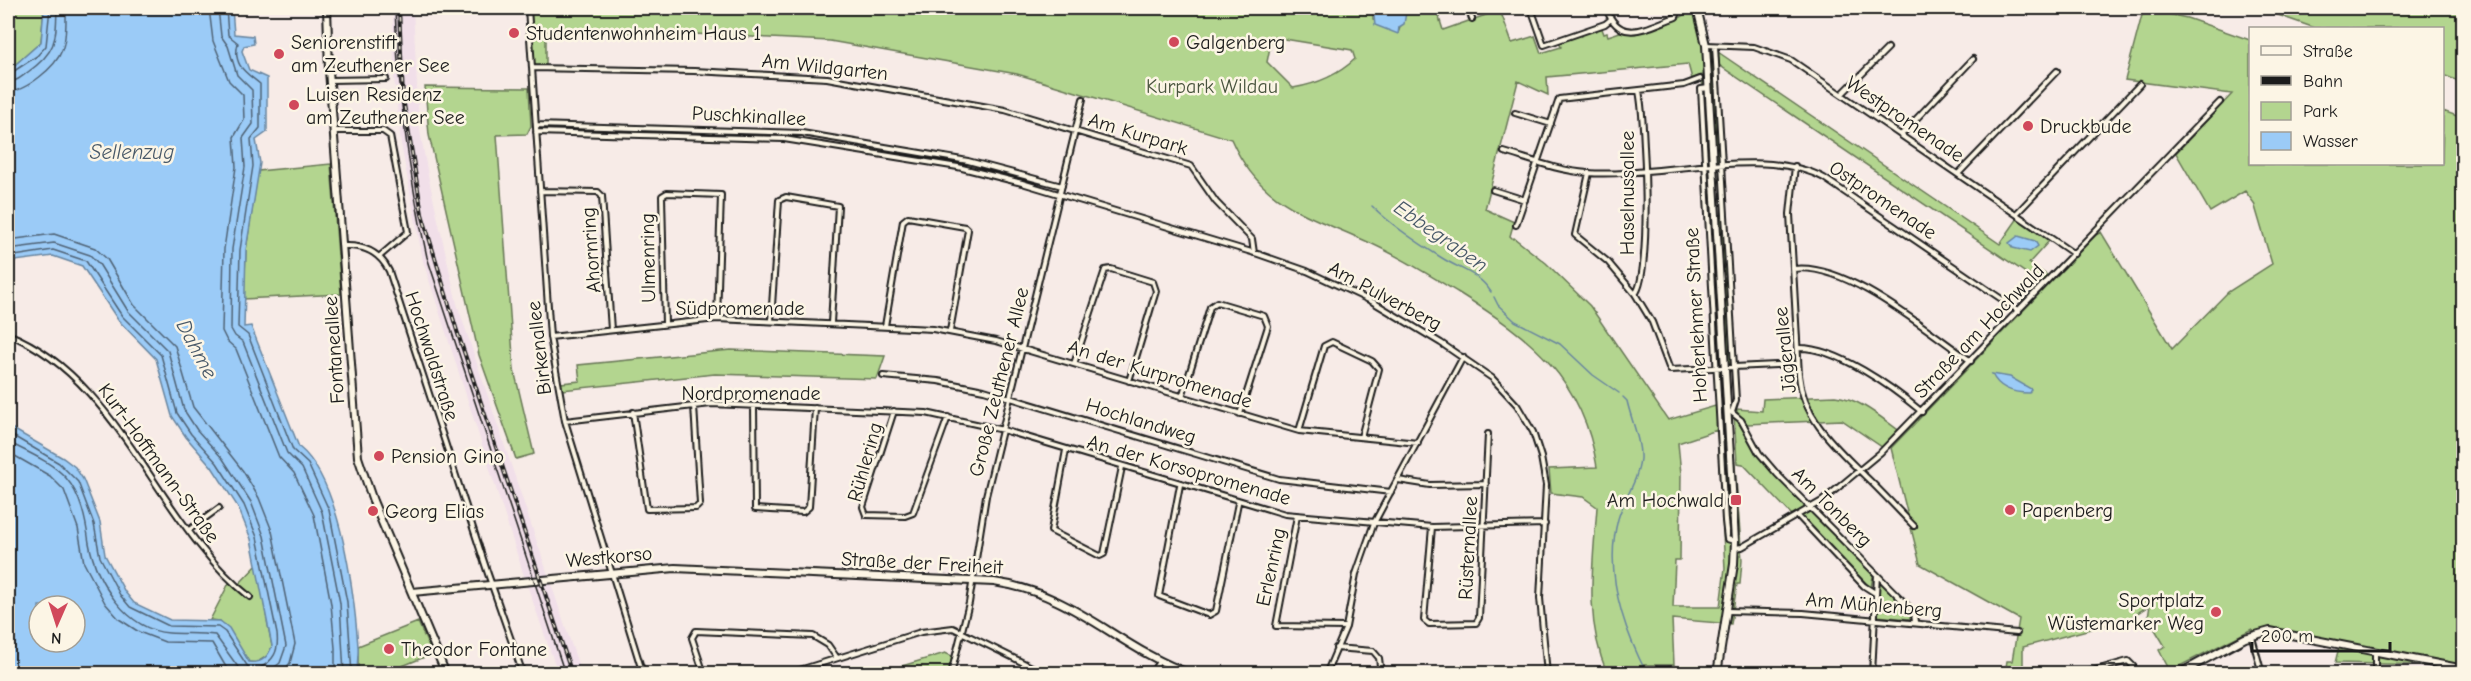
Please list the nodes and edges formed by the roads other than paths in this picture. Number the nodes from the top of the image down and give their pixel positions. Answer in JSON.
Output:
{"nodes":[{"id":1,"x":327,"y":8,"type":"edge"},
{"id":2,"x":528,"y":8,"type":"edge"},
{"id":3,"x":1468,"y":8,"type":"edge"},
{"id":4,"x":1531,"y":8,"type":"edge"},
{"id":5,"x":1606,"y":8,"type":"edge"},
{"id":6,"x":1680,"y":8,"type":"edge"},
{"id":7,"x":1697,"y":8,"type":"edge"},
{"id":8,"x":1472,"y":19,"type":"dead end"},
{"id":9,"x":1610,"y":20,"type":"junction"},
{"id":10,"x":1706,"y":43,"type":"junction"},
{"id":11,"x":1715,"y":46,"type":"junction"},
{"id":12,"x":1888,"y":48,"type":"dead end"},
{"id":13,"x":1973,"y":59,"type":"dead end"},
{"id":14,"x":532,"y":68,"type":"junction"},
{"id":15,"x":2057,"y":71,"type":"dead end"},
{"id":16,"x":386,"y":78,"type":"dead end"},
{"id":17,"x":1700,"y":78,"type":"dead end"},
{"id":18,"x":330,"y":80,"type":"junction"},
{"id":19,"x":2140,"y":84,"type":"dead end"},
{"id":20,"x":1709,"y":88,"type":"junction"},
{"id":21,"x":1639,"y":91,"type":"junction"},
{"id":22,"x":1842,"y":94,"type":"junction"},
{"id":23,"x":1083,"y":99,"type":"dead end"},
{"id":24,"x":2220,"y":102,"type":"dead end"},
{"id":25,"x":970,"y":103,"type":"joint"},
{"id":26,"x":1515,"y":113,"type":"dead end"},
{"id":27,"x":1551,"y":124,"type":"junction"},
{"id":28,"x":536,"y":125,"type":"junction"},
{"id":29,"x":334,"y":131,"type":"junction"},
{"id":30,"x":1076,"y":131,"type":"junction"},
{"id":31,"x":536,"y":132,"type":"junction"},
{"id":32,"x":1901,"y":135,"type":"junction"},
{"id":33,"x":1504,"y":152,"type":"dead end"},
{"id":34,"x":1539,"y":163,"type":"junction"},
{"id":35,"x":957,"y":166,"type":"joint"},
{"id":36,"x":1713,"y":166,"type":"junction"},
{"id":37,"x":1722,"y":166,"type":"junction"},
{"id":38,"x":1795,"y":166,"type":"junction"},
{"id":39,"x":1704,"y":167,"type":"junction"},
{"id":40,"x":1645,"y":171,"type":"junction"},
{"id":41,"x":1589,"y":173,"type":"junction"},
{"id":42,"x":1958,"y":174,"type":"junction"},
{"id":43,"x":1062,"y":186,"type":"junction"},
{"id":44,"x":1493,"y":190,"type":"dead end"},
{"id":45,"x":540,"y":191,"type":"junction"},
{"id":46,"x":1060,"y":194,"type":"junction"},
{"id":47,"x":1525,"y":200,"type":"junction"},
{"id":48,"x":2017,"y":213,"type":"junction"},
{"id":49,"x":1516,"y":225,"type":"dead end"},
{"id":50,"x":343,"y":246,"type":"junction"},
{"id":51,"x":1254,"y":253,"type":"junction"},
{"id":52,"x":2074,"y":254,"type":"junction"},
{"id":53,"x":380,"y":256,"type":"junction"},
{"id":54,"x":1793,"y":269,"type":"junction"},
{"id":55,"x":1635,"y":294,"type":"junction"},
{"id":56,"x":2019,"y":311,"type":"junction"},
{"id":57,"x":717,"y":320,"type":"junction"},
{"id":58,"x":771,"y":321,"type":"junction"},
{"id":59,"x":831,"y":323,"type":"junction"},
{"id":60,"x":664,"y":324,"type":"junction"},
{"id":61,"x":885,"y":326,"type":"junction"},
{"id":62,"x":895,"y":326,"type":"joint"},
{"id":63,"x":611,"y":330,"type":"junction"},
{"id":64,"x":950,"y":331,"type":"junction"},
{"id":65,"x":8,"y":334,"type":"edge"},
{"id":66,"x":550,"y":337,"type":"junction"},
{"id":67,"x":1022,"y":348,"type":"junction"},
{"id":68,"x":1798,"y":348,"type":"junction"},
{"id":69,"x":1463,"y":357,"type":"junction"},
{"id":70,"x":1971,"y":361,"type":"junction"},
{"id":71,"x":1074,"y":364,"type":"junction"},
{"id":72,"x":1798,"y":364,"type":"junction"},
{"id":73,"x":1725,"y":367,"type":"junction"},
{"id":74,"x":1734,"y":367,"type":"junction"},
{"id":75,"x":1716,"y":368,"type":"junction"},
{"id":76,"x":883,"y":376,"type":"dead end"},
{"id":77,"x":1129,"y":381,"type":"junction"},
{"id":78,"x":1010,"y":397,"type":"junction"},
{"id":79,"x":1182,"y":397,"type":"junction"},
{"id":80,"x":694,"y":405,"type":"junction"},
{"id":81,"x":754,"y":405,"type":"junction"},
{"id":82,"x":815,"y":408,"type":"junction"},
{"id":83,"x":867,"y":410,"type":"joint"},
{"id":84,"x":894,"y":411,"type":"junction"},
{"id":85,"x":633,"y":412,"type":"junction"},
{"id":86,"x":1730,"y":412,"type":"junction"},
{"id":87,"x":1922,"y":412,"type":"junction"},
{"id":88,"x":1240,"y":414,"type":"junction"},
{"id":89,"x":948,"y":417,"type":"junction"},
{"id":90,"x":565,"y":421,"type":"junction"},
{"id":91,"x":1003,"y":430,"type":"junction"},
{"id":92,"x":1299,"y":431,"type":"junction"},
{"id":93,"x":1488,"y":434,"type":"dead end"},
{"id":94,"x":1360,"y":437,"type":"junction"},
{"id":95,"x":1418,"y":443,"type":"junction"},
{"id":96,"x":1066,"y":450,"type":"junction"},
{"id":97,"x":1122,"y":467,"type":"junction"},
{"id":98,"x":1859,"y":470,"type":"junction"},
{"id":99,"x":1398,"y":480,"type":"junction"},
{"id":100,"x":1486,"y":484,"type":"junction"},
{"id":101,"x":1180,"y":485,"type":"junction"},
{"id":102,"x":1391,"y":492,"type":"junction"},
{"id":103,"x":1238,"y":502,"type":"junction"},
{"id":104,"x":219,"y":508,"type":"dead end"},
{"id":105,"x":1811,"y":508,"type":"junction"},
{"id":106,"x":1297,"y":516,"type":"junction"},
{"id":107,"x":1798,"y":516,"type":"junction"},
{"id":108,"x":1374,"y":522,"type":"junction"},
{"id":109,"x":1545,"y":524,"type":"junction"},
{"id":110,"x":1486,"y":525,"type":"junction"},
{"id":111,"x":1914,"y":526,"type":"dead end"},
{"id":112,"x":1432,"y":527,"type":"junction"},
{"id":113,"x":189,"y":530,"type":"junction"},
{"id":114,"x":1735,"y":544,"type":"junction"},
{"id":115,"x":610,"y":573,"type":"junction"},
{"id":116,"x":810,"y":574,"type":"joint"},
{"id":117,"x":1877,"y":574,"type":"junction"},
{"id":118,"x":973,"y":580,"type":"junction"},
{"id":119,"x":491,"y":584,"type":"junction"},
{"id":120,"x":412,"y":592,"type":"junction"},
{"id":121,"x":1875,"y":593,"type":"junction"},
{"id":122,"x":250,"y":597,"type":"dead end"},
{"id":123,"x":1727,"y":611,"type":"junction"},
{"id":124,"x":1874,"y":620,"type":"junction"},
{"id":125,"x":1914,"y":623,"type":"junction"},
{"id":126,"x":1346,"y":627,"type":"junction"},
{"id":127,"x":962,"y":631,"type":"junction"},
{"id":128,"x":2017,"y":633,"type":"dead end"},
{"id":129,"x":2252,"y":635,"type":"junction"},
{"id":130,"x":1336,"y":648,"type":"junction"},
{"id":131,"x":2375,"y":651,"type":"junction"},
{"id":132,"x":837,"y":658,"type":"junction"},
{"id":133,"x":1160,"y":660,"type":"junction"},
{"id":134,"x":2463,"y":669,"type":"edge"},
{"id":135,"x":446,"y":674,"type":"edge"},
{"id":136,"x":523,"y":674,"type":"edge"},
{"id":137,"x":643,"y":674,"type":"edge"},
{"id":138,"x":704,"y":674,"type":"edge"},
{"id":139,"x":787,"y":674,"type":"edge"},
{"id":140,"x":951,"y":674,"type":"edge"},
{"id":141,"x":1047,"y":674,"type":"edge"},
{"id":142,"x":1151,"y":674,"type":"edge"},
{"id":143,"x":1191,"y":674,"type":"edge"},
{"id":144,"x":1326,"y":674,"type":"edge"},
{"id":145,"x":1381,"y":674,"type":"edge"},
{"id":146,"x":1547,"y":674,"type":"edge"},
{"id":147,"x":1718,"y":674,"type":"edge"},
{"id":148,"x":1872,"y":674,"type":"edge"},
{"id":149,"x":2081,"y":674,"type":"edge"},
{"id":150,"x":2132,"y":674,"type":"edge"},
{"id":151,"x":2178,"y":674,"type":"edge"},
{"id":152,"x":2262,"y":674,"type":"edge"},
{"id":153,"x":2374,"y":674,"type":"edge"}],
"edges":[{"from":1,"to":18,"type":"street","name":"Fontaneallee"},
{"from":2,"to":14,"type":"street","name":"Birkenallee"},
{"from":3,"to":8,"type":"street"},
{"from":4,"to":9,"type":"street"},
{"from":5,"to":9,"type":"street"},
{"from":6,"to":9,"type":"street"},
{"from":7,"to":10,"type":"street","name":"Hoherlehmer Straße"},
{"from":10,"to":11,"type":"street","name":"Westpromenade"},
{"from":10,"to":20,"type":"street","name":"Hoherlehmer Straße"},
{"from":11,"to":22,"type":"street","name":"Westpromenade"},
{"from":11,"to":37,"type":"street","name":"Hoherlehmer Straße"},
{"from":12,"to":22,"type":"street"},
{"from":13,"to":32,"type":"street"},
{"from":14,"to":25,"type":"street","name":"Am Wildgarten"},
{"from":14,"to":28,"type":"street","name":"Birkenallee"},
{"from":15,"to":42,"type":"street"},
{"from":16,"to":18,"type":"street"},
{"from":17,"to":21,"type":"street"},
{"from":18,"to":29,"type":"street","name":"Fontaneallee"},
{"from":19,"to":48,"type":"street"},
{"from":20,"to":36,"type":"street","name":"Hoherlehmer Straße"},
{"from":20,"to":39,"type":"street","name":"Hoherlehmer Straße"},
{"from":21,"to":27,"type":"street"},
{"from":21,"to":40,"type":"street","name":"Haselnussallee"},
{"from":22,"to":32,"type":"street","name":"Westpromenade"},
{"from":23,"to":30,"type":"street","name":"Große Zeuthener Allee"},
{"from":24,"to":52,"type":"street","name":"Straße am Hochwald"},
{"from":25,"to":30,"type":"street","name":"Am Kurpark"},
{"from":26,"to":27,"type":"street"},
{"from":27,"to":34,"type":"street"},
{"from":28,"to":31,"type":"street","name":"Birkenallee"},
{"from":28,"to":43,"type":"street","name":"Puschkinallee"},
{"from":29,"to":50,"type":"street","name":"Fontaneallee"},
{"from":29,"to":53,"type":"street"},
{"from":30,"to":43,"type":"street","name":"Große Zeuthener Allee"},
{"from":30,"to":51,"type":"street","name":"Am Kurpark"},
{"from":31,"to":35,"type":"street","name":"Puschkinallee"},
{"from":31,"to":45,"type":"street","name":"Birkenallee"},
{"from":32,"to":42,"type":"street","name":"Westpromenade"},
{"from":33,"to":34,"type":"street","name":"Ostpromenade"},
{"from":34,"to":41,"type":"street","name":"Ostpromenade"},
{"from":34,"to":47,"type":"street"},
{"from":35,"to":46,"type":"street","name":"Am Pulverberg"},
{"from":36,"to":37,"type":"street","name":"Ostpromenade"},
{"from":36,"to":39,"type":"street","name":"Ostpromenade"},
{"from":36,"to":73,"type":"street","name":"Hoherlehmer Straße"},
{"from":37,"to":38,"type":"street","name":"Ostpromenade"},
{"from":37,"to":74,"type":"street","name":"Hoherlehmer Straße"},
{"from":38,"to":54,"type":"street","name":"Jägerallee"},
{"from":38,"to":56,"type":"street","name":"Ostpromenade"},
{"from":39,"to":40,"type":"street","name":"Ostpromenade"},
{"from":39,"to":75,"type":"street","name":"Hoherlehmer Straße"},
{"from":40,"to":41,"type":"street","name":"Ostpromenade"},
{"from":40,"to":55,"type":"street","name":"Haselnussallee"},
{"from":41,"to":55,"type":"street"},
{"from":42,"to":48,"type":"street","name":"Westpromenade"},
{"from":43,"to":46,"type":"street","name":"Große Zeuthener Allee"},
{"from":44,"to":47,"type":"street"},
{"from":45,"to":63,"type":"street","name":"Ahornring"},
{"from":45,"to":66,"type":"street","name":"Birkenallee"},
{"from":46,"to":51,"type":"street","name":"Am Pulverberg"},
{"from":46,"to":67,"type":"street","name":"Große Zeuthener Allee"},
{"from":47,"to":49,"type":"street"},
{"from":48,"to":52,"type":"street","name":"Westpromenade"},
{"from":50,"to":53,"type":"street"},
{"from":50,"to":120,"type":"street","name":"Fontaneallee"},
{"from":51,"to":69,"type":"street","name":"Am Pulverberg"},
{"from":52,"to":56,"type":"street","name":"Straße am Hochwald"},
{"from":53,"to":119,"type":"street","name":"Hochwaldstraße"},
{"from":54,"to":68,"type":"street","name":"Jägerallee"},
{"from":54,"to":70,"type":"street"},
{"from":55,"to":75,"type":"street"},
{"from":56,"to":70,"type":"street","name":"Straße am Hochwald"},
{"from":57,"to":58,"type":"street","name":"Südpromenade"},
{"from":57,"to":60,"type":"street","name":"Südpromenade"},
{"from":57,"to":60,"type":"street","name":"Ulmenring"},
{"from":58,"to":59,"type":"street","name":"Südpromenade"},
{"from":58,"to":59,"type":"street"},
{"from":59,"to":61,"type":"street","name":"Südpromenade"},
{"from":60,"to":63,"type":"street","name":"Südpromenade"},
{"from":61,"to":62,"type":"street","name":"Südpromenade"},
{"from":61,"to":64,"type":"street"},
{"from":62,"to":64,"type":"street","name":"An der Kurpromenade"},
{"from":63,"to":66,"type":"street","name":"Südpromenade"},
{"from":64,"to":67,"type":"street","name":"An der Kurpromenade"},
{"from":65,"to":113,"type":"street","name":"Kurt-Hoffmann-Straße"},
{"from":66,"to":90,"type":"street","name":"Birkenallee"},
{"from":67,"to":71,"type":"street","name":"An der Kurpromenade"},
{"from":67,"to":78,"type":"street","name":"Große Zeuthener Allee"},
{"from":68,"to":72,"type":"street","name":"Jägerallee"},
{"from":68,"to":87,"type":"street"},
{"from":69,"to":95,"type":"street"},
{"from":69,"to":109,"type":"street","name":"Am Pulverberg"},
{"from":70,"to":87,"type":"street","name":"Straße am Hochwald"},
{"from":71,"to":77,"type":"street","name":"An der Kurpromenade"},
{"from":71,"to":77,"type":"street"},
{"from":72,"to":74,"type":"street"},
{"from":72,"to":98,"type":"street","name":"Jägerallee"},
{"from":73,"to":74,"type":"street"},
{"from":73,"to":75,"type":"street"},
{"from":73,"to":86,"type":"street","name":"Hoherlehmer Straße"},
{"from":74,"to":86,"type":"street","name":"Hoherlehmer Straße"},
{"from":75,"to":114,"type":"street","name":"Hoherlehmer Straße"},
{"from":76,"to":78,"type":"street","name":"Hochlandweg"},
{"from":77,"to":79,"type":"street","name":"An der Kurpromenade"},
{"from":78,"to":91,"type":"street","name":"Große Zeuthener Allee"},
{"from":78,"to":102,"type":"street","name":"Hochlandweg"},
{"from":79,"to":88,"type":"street","name":"An der Kurpromenade"},
{"from":79,"to":88,"type":"street"},
{"from":80,"to":81,"type":"street","name":"Nordpromenade"},
{"from":80,"to":85,"type":"street","name":"Nordpromenade"},
{"from":80,"to":85,"type":"street"},
{"from":81,"to":82,"type":"street","name":"Nordpromenade"},
{"from":81,"to":82,"type":"street"},
{"from":82,"to":83,"type":"street","name":"Nordpromenade"},
{"from":83,"to":84,"type":"street","name":"An der Korsopromenade"},
{"from":84,"to":89,"type":"street","name":"An der Korsopromenade"},
{"from":84,"to":89,"type":"street","name":"Rühlering"},
{"from":85,"to":90,"type":"street","name":"Nordpromenade"},
{"from":86,"to":105,"type":"street","name":"Am Tonberg"},
{"from":86,"to":114,"type":"street","name":"Hoherlehmer Straße"},
{"from":87,"to":98,"type":"street","name":"Straße am Hochwald"},
{"from":88,"to":92,"type":"street","name":"An der Kurpromenade"},
{"from":89,"to":91,"type":"street","name":"An der Korsopromenade"},
{"from":90,"to":115,"type":"street","name":"Birkenallee"},
{"from":91,"to":96,"type":"street","name":"An der Korsopromenade"},
{"from":91,"to":118,"type":"street","name":"Große Zeuthener Allee"},
{"from":92,"to":94,"type":"street","name":"An der Kurpromenade"},
{"from":92,"to":94,"type":"street"},
{"from":93,"to":100,"type":"street","name":"Rüsternallee"},
{"from":94,"to":95,"type":"street","name":"An der Kurpromenade"},
{"from":95,"to":99,"type":"street"},
{"from":96,"to":97,"type":"street","name":"An der Korsopromenade"},
{"from":96,"to":97,"type":"street"},
{"from":97,"to":101,"type":"street","name":"An der Korsopromenade"},
{"from":98,"to":105,"type":"street","name":"Straße am Hochwald"},
{"from":98,"to":111,"type":"street","name":"Jägerallee"},
{"from":99,"to":100,"type":"street"},
{"from":99,"to":102,"type":"street"},
{"from":100,"to":110,"type":"street","name":"Rüsternallee"},
{"from":101,"to":103,"type":"street","name":"An der Korsopromenade"},
{"from":101,"to":103,"type":"street"},
{"from":102,"to":108,"type":"street"},
{"from":103,"to":106,"type":"street","name":"An der Korsopromenade"},
{"from":104,"to":113,"type":"street"},
{"from":105,"to":107,"type":"street","name":"Straße am Hochwald"},
{"from":105,"to":117,"type":"street","name":"Am Tonberg"},
{"from":106,"to":108,"type":"street","name":"An der Korsopromenade"},
{"from":106,"to":126,"type":"street","name":"Erlenring"},
{"from":107,"to":114,"type":"street","name":"Straße am Hochwald"},
{"from":107,"to":121,"type":"street","name":"Am Tonberg"},
{"from":108,"to":112,"type":"street","name":"An der Korsopromenade"},
{"from":108,"to":126,"type":"street"},
{"from":109,"to":110,"type":"street","name":"An der Korsopromenade"},
{"from":109,"to":146,"type":"street","name":"Am Pulverberg"},
{"from":110,"to":112,"type":"street","name":"An der Korsopromenade"},
{"from":110,"to":112,"type":"street","name":"Rüsternallee"},
{"from":113,"to":122,"type":"street","name":"Kurt-Hoffmann-Straße"},
{"from":114,"to":123,"type":"street","name":"Hoherlehmer Straße"},
{"from":115,"to":116,"type":"street","name":"Westkorso"},
{"from":115,"to":119,"type":"street","name":"Westkorso"},
{"from":115,"to":137,"type":"street","name":"Birkenallee"},
{"from":116,"to":118,"type":"street","name":"Straße der Freiheit"},
{"from":117,"to":121,"type":"street"},
{"from":117,"to":125,"type":"street","name":"Am Tonberg"},
{"from":118,"to":127,"type":"street","name":"Große Zeuthener Allee"},
{"from":118,"to":133,"type":"street","name":"Straße der Freiheit"},
{"from":119,"to":120,"type":"street","name":"Westkorso"},
{"from":119,"to":136,"type":"street","name":"Hochwaldstraße"},
{"from":120,"to":135,"type":"street","name":"Fontaneallee"},
{"from":121,"to":124,"type":"street"},
{"from":123,"to":124,"type":"street","name":"Am Mühlenberg"},
{"from":123,"to":147,"type":"street","name":"Hoherlehmer Straße"},
{"from":124,"to":125,"type":"street","name":"Am Mühlenberg"},
{"from":124,"to":148,"type":"street"},
{"from":125,"to":128,"type":"street","name":"Am Mühlenberg"},
{"from":126,"to":130,"type":"street"},
{"from":127,"to":132,"type":"street"},
{"from":127,"to":140,"type":"street","name":"Große Zeuthener Allee"},
{"from":127,"to":141,"type":"street"},
{"from":129,"to":131,"type":"street"},
{"from":129,"to":151,"type":"street"},
{"from":129,"to":152,"type":"street"},
{"from":130,"to":144,"type":"street"},
{"from":130,"to":145,"type":"street"},
{"from":131,"to":134,"type":"street"},
{"from":131,"to":153,"type":"street"},
{"from":132,"to":138,"type":"street"},
{"from":132,"to":139,"type":"street"},
{"from":133,"to":142,"type":"street"},
{"from":133,"to":143,"type":"street","name":"Straße der Freiheit"},
{"from":149,"to":150,"type":"street"}]}
